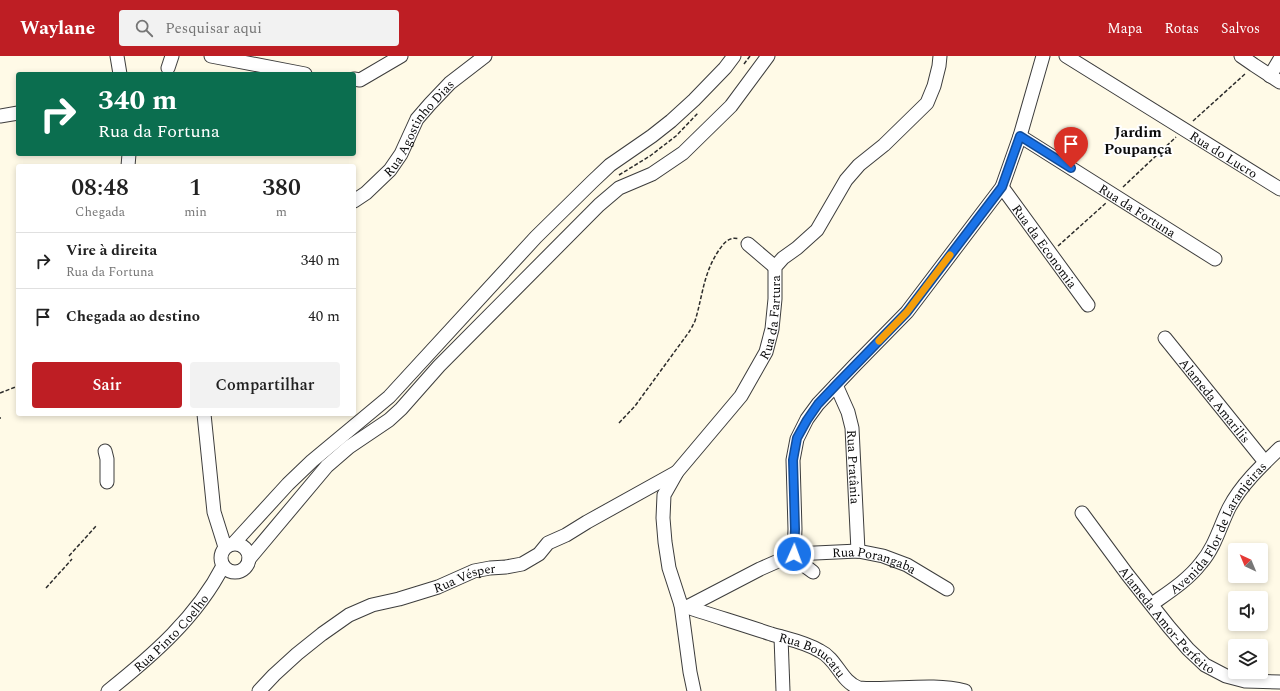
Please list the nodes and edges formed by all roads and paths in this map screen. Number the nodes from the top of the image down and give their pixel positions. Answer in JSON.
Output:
{"nodes":[{"id":1,"x":117,"y":56,"type":"edge"},
{"id":2,"x":210,"y":56,"type":"edge"},
{"id":3,"x":400,"y":56,"type":"edge"},
{"id":4,"x":485,"y":56,"type":"edge"},
{"id":5,"x":734,"y":56,"type":"edge"},
{"id":6,"x":768,"y":56,"type":"edge"},
{"id":7,"x":940,"y":56,"type":"edge"},
{"id":8,"x":1042,"y":56,"type":"edge"},
{"id":9,"x":1066,"y":56,"type":"edge"},
{"id":10,"x":1241,"y":56,"type":"edge"},
{"id":11,"x":1280,"y":59,"type":"edge"},
{"id":12,"x":1254,"y":65,"type":"junction"},
{"id":13,"x":120,"y":72,"type":"edge"},
{"id":14,"x":281,"y":72,"type":"edge"},
{"id":15,"x":1275,"y":79,"type":"edge"},
{"id":16,"x":357,"y":80,"type":"edge"},
{"id":17,"x":16,"y":113,"type":"edge"},
{"id":18,"x":0,"y":116,"type":"edge"},
{"id":19,"x":1184,"y":130,"type":"junction"},
{"id":20,"x":1020,"y":136,"type":"junction"},
{"id":21,"x":1002,"y":187,"type":"junction"},
{"id":22,"x":1280,"y":189,"type":"edge"},
{"id":23,"x":1114,"y":194,"type":"junction"},
{"id":24,"x":356,"y":200,"type":"edge"},
{"id":25,"x":748,"y":244,"type":"joint"},
{"id":26,"x":1050,"y":254,"type":"junction"},
{"id":27,"x":1215,"y":259,"type":"dead end"},
{"id":28,"x":775,"y":267,"type":"junction"},
{"id":29,"x":1088,"y":305,"type":"dead end"},
{"id":30,"x":1165,"y":338,"type":"dead end"},
{"id":31,"x":836,"y":385,"type":"junction"},
{"id":32,"x":16,"y":387,"type":"edge"},
{"id":33,"x":0,"y":393,"type":"edge"},
{"id":34,"x":204,"y":416,"type":"edge"},
{"id":35,"x":619,"y":423,"type":"dead end"},
{"id":36,"x":1280,"y":448,"type":"edge"},
{"id":37,"x":105,"y":450,"type":"dead end"},
{"id":38,"x":1265,"y":462,"type":"junction"},
{"id":39,"x":677,"y":472,"type":"junction"},
{"id":40,"x":107,"y":482,"type":"dead end"},
{"id":41,"x":1082,"y":513,"type":"dead end"},
{"id":42,"x":97,"y":525,"type":"dead end"},
{"id":43,"x":229,"y":545,"type":"junction"},
{"id":44,"x":858,"y":551,"type":"junction"},
{"id":45,"x":794,"y":554,"type":"junction"},
{"id":46,"x":68,"y":556,"type":"dead end"},
{"id":47,"x":72,"y":559,"type":"dead end"},
{"id":48,"x":249,"y":559,"type":"junction"},
{"id":49,"x":774,"y":562,"type":"junction"},
{"id":50,"x":223,"y":566,"type":"junction"},
{"id":51,"x":812,"y":572,"type":"dead end"},
{"id":52,"x":46,"y":588,"type":"dead end"},
{"id":53,"x":947,"y":589,"type":"dead end"},
{"id":54,"x":1152,"y":604,"type":"junction"},
{"id":55,"x":684,"y":606,"type":"junction"},
{"id":56,"x":781,"y":637,"type":"junction"},
{"id":57,"x":1280,"y":682,"type":"edge"},
{"id":58,"x":108,"y":691,"type":"edge"},
{"id":59,"x":259,"y":691,"type":"edge"},
{"id":60,"x":694,"y":691,"type":"edge"},
{"id":61,"x":783,"y":691,"type":"edge"},
{"id":62,"x":965,"y":691,"type":"edge"}],
"edges":[{"from":1,"to":13,"type":"street"},
{"from":2,"to":14,"type":"street"},
{"from":3,"to":16,"type":"street"},
{"from":4,"to":24,"type":"street","name":"Rua Agostinho Dias"},
{"from":5,"to":43,"type":"street"},
{"from":6,"to":48,"type":"street"},
{"from":7,"to":28,"type":"street","name":"Rua da Fartura"},
{"from":8,"to":20,"type":"street"},
{"from":9,"to":19,"type":"street","name":"Rua do Lucro"},
{"from":10,"to":12,"type":"street"},
{"from":11,"to":15,"type":"street"},
{"from":12,"to":15,"type":"street"},
{"from":12,"to":19,"type":"path"},
{"from":17,"to":18,"type":"street"},
{"from":19,"to":22,"type":"street","name":"Rua do Lucro"},
{"from":19,"to":23,"type":"path"},
{"from":20,"to":21,"type":"street"},
{"from":20,"to":23,"type":"street","name":"Rua da Fortuna"},
{"from":21,"to":26,"type":"street","name":"Rua da Economia"},
{"from":21,"to":31,"type":"street"},
{"from":23,"to":26,"type":"path"},
{"from":23,"to":27,"type":"street","name":"Rua da Fortuna"},
{"from":25,"to":28,"type":"street"},
{"from":25,"to":35,"type":"path"},
{"from":26,"to":29,"type":"street","name":"Rua da Economia"},
{"from":28,"to":39,"type":"street","name":"Rua da Fartura"},
{"from":30,"to":38,"type":"street","name":"Alameda Amarilis"},
{"from":31,"to":44,"type":"street","name":"Rua Pratânia"},
{"from":31,"to":45,"type":"street"},
{"from":32,"to":33,"type":"path"},
{"from":34,"to":43,"type":"street"},
{"from":36,"to":38,"type":"street","name":"Avenida Flor de Laranjeiras"},
{"from":37,"to":40,"type":"street"},
{"from":38,"to":54,"type":"street","name":"Avenida Flor de Laranjeiras"},
{"from":39,"to":55,"type":"street","name":"Rua da Fartura"},
{"from":39,"to":59,"type":"street","name":"Rua Vésper"},
{"from":41,"to":54,"type":"street","name":"Alameda Amor-Perfeito"},
{"from":42,"to":46,"type":"path"},
{"from":43,"to":48,"type":"street"},
{"from":43,"to":50,"type":"street"},
{"from":44,"to":45,"type":"street","name":"Rua Porangaba"},
{"from":44,"to":53,"type":"street","name":"Rua Porangaba"},
{"from":45,"to":49,"type":"street","name":"Rua Porangaba"},
{"from":47,"to":52,"type":"path"},
{"from":48,"to":50,"type":"street"},
{"from":49,"to":51,"type":"street"},
{"from":49,"to":55,"type":"street","name":"Rua Porangaba"},
{"from":50,"to":58,"type":"street","name":"Rua Pinto Coelho"},
{"from":54,"to":57,"type":"street","name":"Alameda Amor-Perfeito"},
{"from":55,"to":56,"type":"street","name":"Rua Botucatu"},
{"from":55,"to":60,"type":"street","name":"Rua da Fartura"},
{"from":56,"to":61,"type":"street"},
{"from":56,"to":62,"type":"street","name":"Rua Botucatu"}]}
